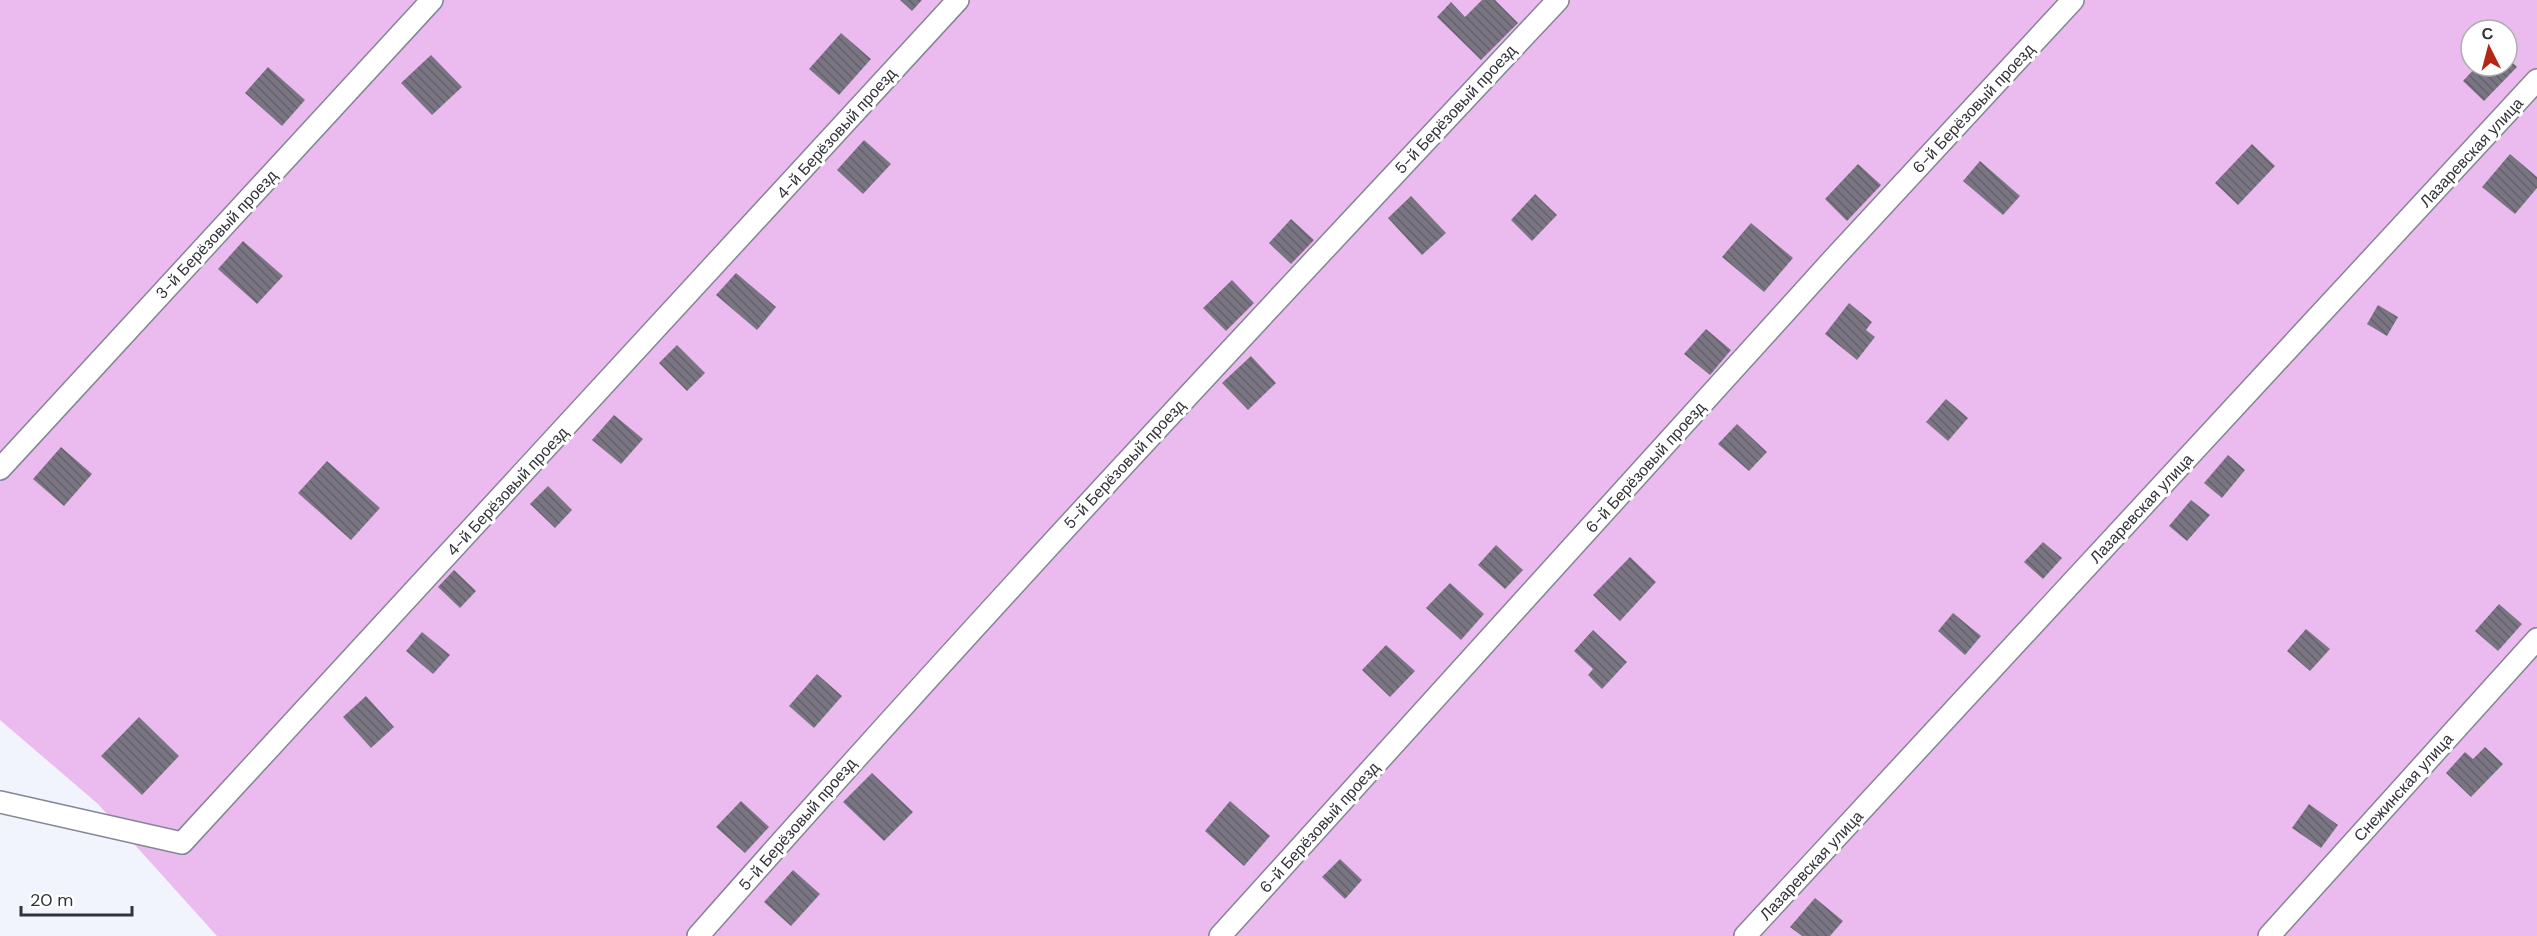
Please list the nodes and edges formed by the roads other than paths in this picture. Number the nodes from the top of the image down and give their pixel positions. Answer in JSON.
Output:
{"nodes":[{"id":1,"x":432,"y":0,"type":"edge"},
{"id":2,"x":958,"y":0,"type":"edge"},
{"id":3,"x":1558,"y":0,"type":"edge"},
{"id":4,"x":2073,"y":0,"type":"edge"},
{"id":5,"x":2537,"y":80,"type":"edge"},
{"id":6,"x":0,"y":469,"type":"edge"},
{"id":7,"x":2537,"y":639,"type":"edge"},
{"id":8,"x":0,"y":802,"type":"edge"},
{"id":9,"x":698,"y":936,"type":"edge"},
{"id":10,"x":1220,"y":936,"type":"edge"},
{"id":11,"x":1745,"y":936,"type":"edge"},
{"id":12,"x":2269,"y":936,"type":"edge"}],
"edges":[{"from":1,"to":6,"type":"lane","name":"3-й Берёзовый проезд"},
{"from":2,"to":8,"type":"lane","name":"4-й Берёзовый проезд"},
{"from":3,"to":9,"type":"lane","name":"5-й Берёзовый проезд"},
{"from":4,"to":10,"type":"lane","name":"6-й Берёзовый проезд"},
{"from":5,"to":11,"type":"lane","name":"Лазаревская улица"},
{"from":7,"to":12,"type":"lane","name":"Снежинская улица"}]}
